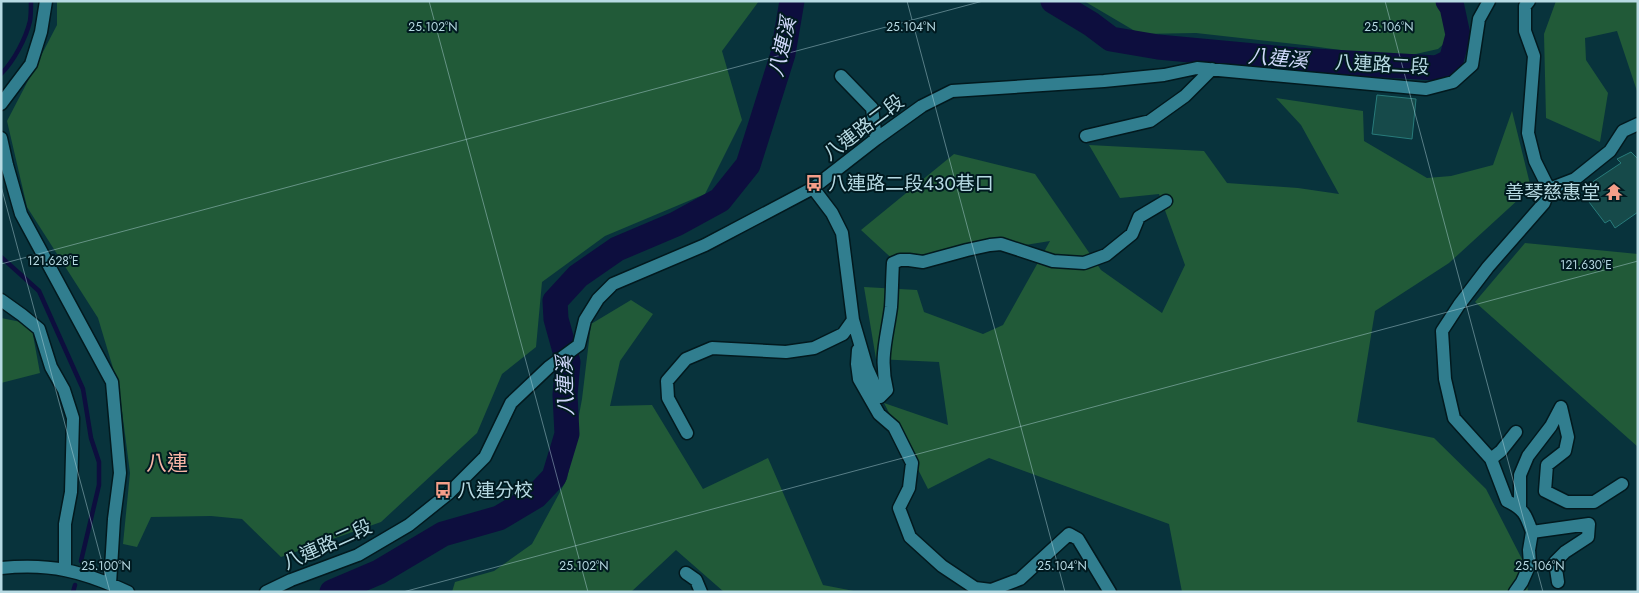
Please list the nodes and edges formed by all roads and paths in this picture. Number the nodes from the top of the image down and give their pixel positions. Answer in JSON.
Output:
{"nodes":[{"id":1,"x":46,"y":1,"type":"edge"},
{"id":2,"x":1489,"y":1,"type":"edge"},
{"id":3,"x":1529,"y":1,"type":"edge"},
{"id":4,"x":1212,"y":69,"type":"junction"},
{"id":5,"x":841,"y":76,"type":"dead end"},
{"id":6,"x":1,"y":104,"type":"edge"},
{"id":7,"x":1638,"y":124,"type":"edge"},
{"id":8,"x":1086,"y":136,"type":"dead end"},
{"id":9,"x":1,"y":138,"type":"edge"},
{"id":10,"x":876,"y":139,"type":"junction"},
{"id":11,"x":813,"y":188,"type":"junction"},
{"id":12,"x":1549,"y":189,"type":"junction"},
{"id":13,"x":1166,"y":201,"type":"dead end"},
{"id":14,"x":1,"y":300,"type":"edge"},
{"id":15,"x":853,"y":320,"type":"junction"},
{"id":16,"x":859,"y":340,"type":"junction"},
{"id":17,"x":1516,"y":432,"type":"dead end"},
{"id":18,"x":687,"y":433,"type":"dead end"},
{"id":19,"x":1491,"y":459,"type":"junction"},
{"id":20,"x":1622,"y":484,"type":"dead end"},
{"id":21,"x":1520,"y":508,"type":"junction"},
{"id":22,"x":1532,"y":532,"type":"junction"},
{"id":23,"x":1,"y":568,"type":"edge"},
{"id":24,"x":65,"y":569,"type":"junction"},
{"id":25,"x":686,"y":573,"type":"dead end"},
{"id":26,"x":1558,"y":582,"type":"dead end"},
{"id":27,"x":110,"y":584,"type":"junction"},
{"id":28,"x":128,"y":592,"type":"edge"},
{"id":29,"x":266,"y":592,"type":"edge"},
{"id":30,"x":701,"y":592,"type":"edge"},
{"id":31,"x":1110,"y":592,"type":"edge"},
{"id":32,"x":1515,"y":592,"type":"edge"}],
"edges":[{"from":1,"to":6,"type":"street"},
{"from":2,"to":4,"type":"street","name":"八連路二段"},
{"from":3,"to":12,"type":"street"},
{"from":4,"to":8,"type":"street"},
{"from":4,"to":10,"type":"street","name":"八連路二段"},
{"from":5,"to":10,"type":"street"},
{"from":7,"to":12,"type":"street"},
{"from":9,"to":27,"type":"street"},
{"from":10,"to":11,"type":"street","name":"八連路二段"},
{"from":11,"to":15,"type":"street"},
{"from":11,"to":29,"type":"street","name":"八連路二段"},
{"from":12,"to":19,"type":"street"},
{"from":13,"to":16,"type":"street"},
{"from":14,"to":24,"type":"street"},
{"from":15,"to":16,"type":"street"},
{"from":15,"to":18,"type":"street"},
{"from":16,"to":31,"type":"street"},
{"from":17,"to":19,"type":"street"},
{"from":19,"to":21,"type":"street"},
{"from":20,"to":21,"type":"street"},
{"from":21,"to":22,"type":"street"},
{"from":22,"to":26,"type":"street"},
{"from":22,"to":32,"type":"street"},
{"from":23,"to":24,"type":"street"},
{"from":24,"to":27,"type":"street"},
{"from":25,"to":30,"type":"street"},
{"from":27,"to":28,"type":"street"}]}
